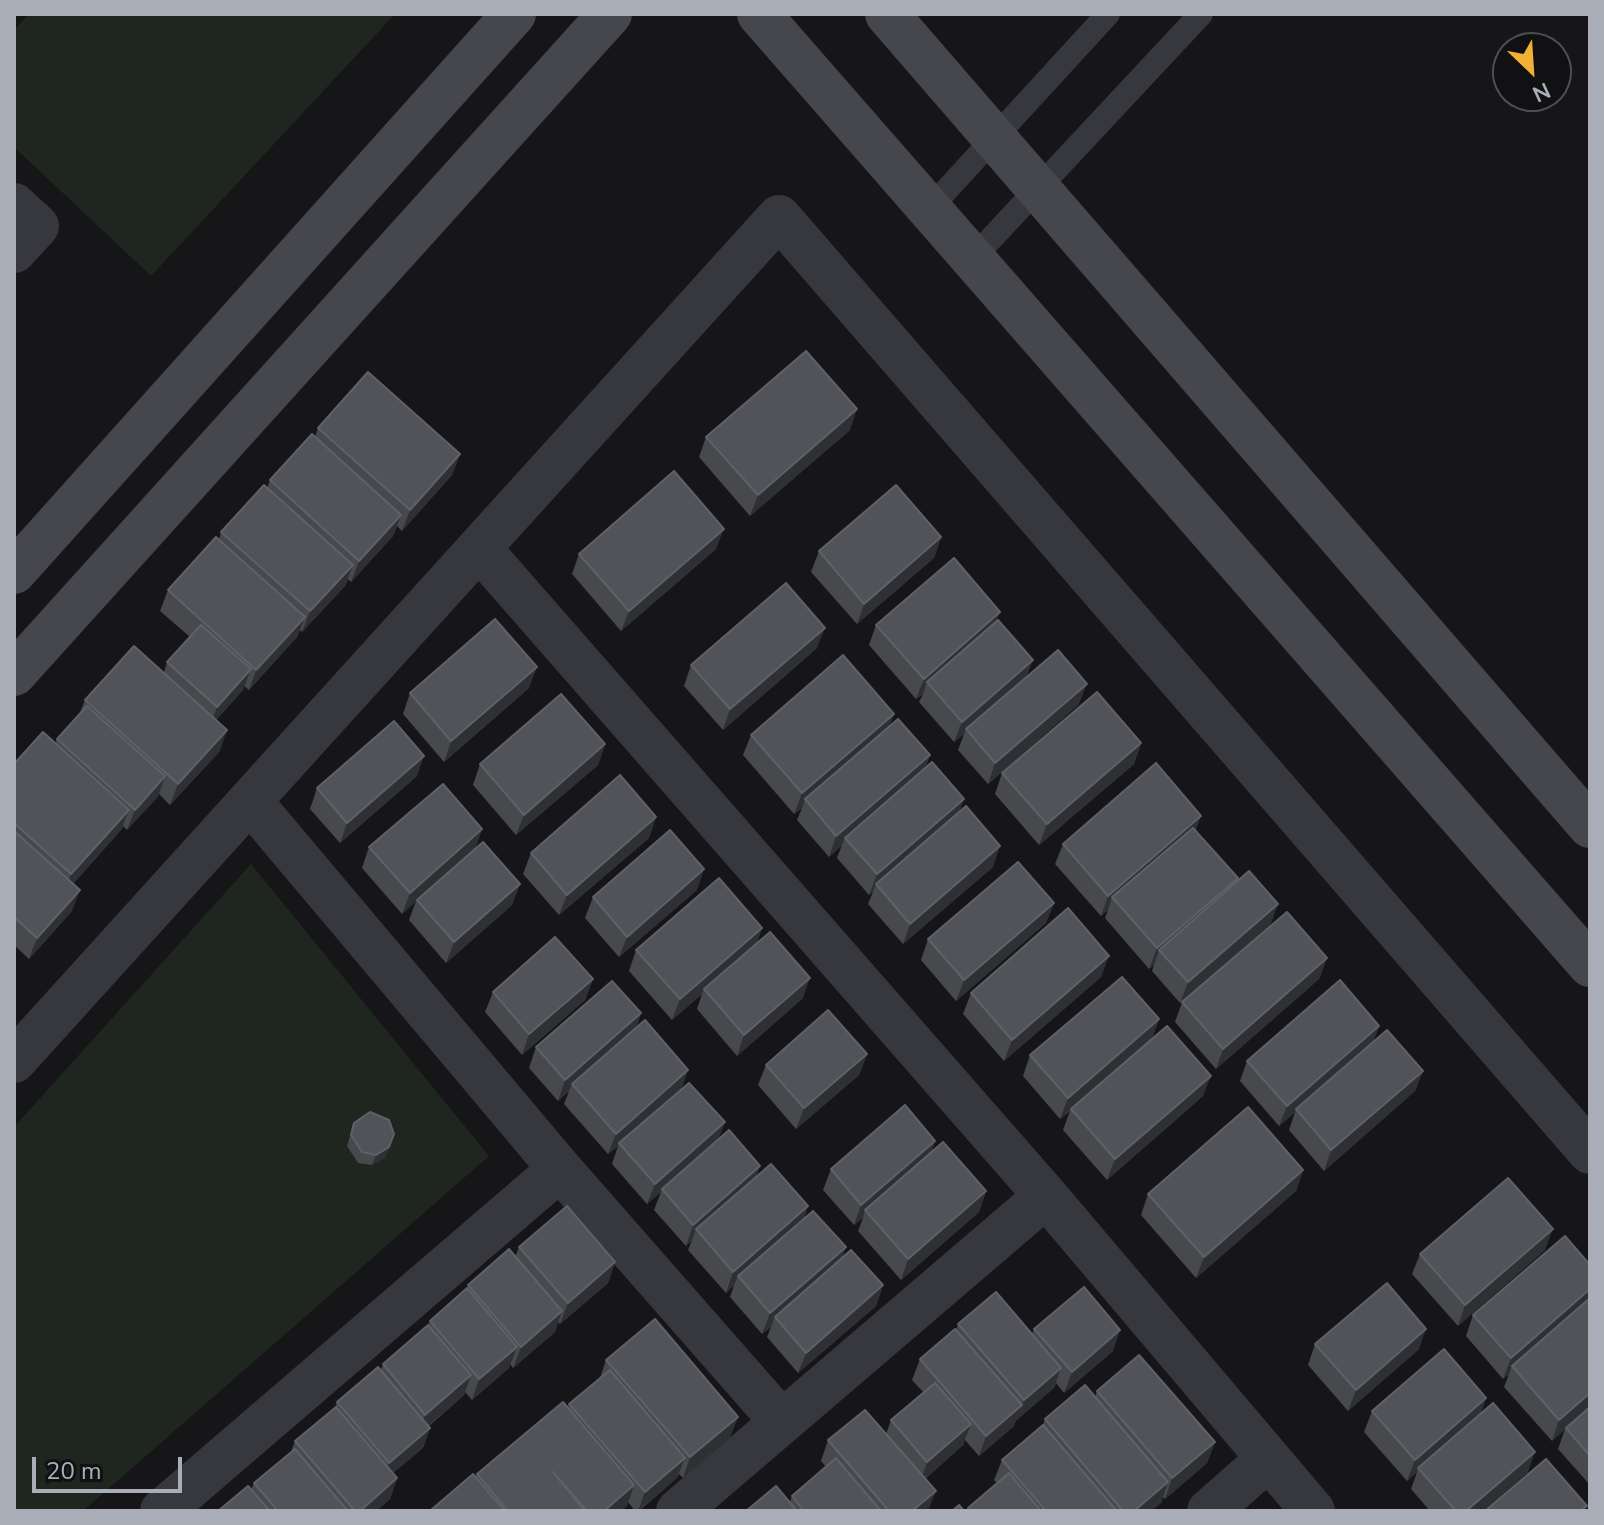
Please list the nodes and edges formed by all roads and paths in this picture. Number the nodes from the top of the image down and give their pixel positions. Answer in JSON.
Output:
{"nodes":[{"id":1,"x":514,"y":14,"type":"edge"},
{"id":2,"x":610,"y":14,"type":"edge"},
{"id":3,"x":759,"y":14,"type":"edge"},
{"id":4,"x":887,"y":14,"type":"edge"},
{"id":5,"x":1108,"y":14,"type":"edge"},
{"id":6,"x":1201,"y":14,"type":"edge"},
{"id":7,"x":994,"y":138,"type":"junction"},
{"id":8,"x":1040,"y":189,"type":"junction"},
{"id":9,"x":14,"y":205,"type":"edge"},
{"id":10,"x":930,"y":208,"type":"junction"},
{"id":11,"x":14,"y":251,"type":"edge"},
{"id":12,"x":973,"y":258,"type":"junction"},
{"id":13,"x":479,"y":548,"type":"junction"},
{"id":14,"x":14,"y":572,"type":"edge"},
{"id":15,"x":14,"y":674,"type":"edge"},
{"id":16,"x":250,"y":801,"type":"junction"},
{"id":17,"x":1590,"y":826,"type":"edge"},
{"id":18,"x":1590,"y":965,"type":"edge"},
{"id":19,"x":14,"y":1061,"type":"edge"},
{"id":20,"x":1590,"y":1152,"type":"edge"},
{"id":21,"x":560,"y":1169,"type":"junction"},
{"id":22,"x":1046,"y":1196,"type":"junction"},
{"id":23,"x":782,"y":1422,"type":"junction"},
{"id":24,"x":1268,"y":1459,"type":"junction"},
{"id":25,"x":162,"y":1511,"type":"edge"},
{"id":26,"x":678,"y":1511,"type":"edge"},
{"id":27,"x":1209,"y":1511,"type":"edge"},
{"id":28,"x":1313,"y":1511,"type":"edge"}],
"edges":[{"from":1,"to":14,"type":"street"},
{"from":2,"to":15,"type":"street"},
{"from":3,"to":10,"type":"street"},
{"from":4,"to":7,"type":"street"},
{"from":5,"to":7,"type":"lane"},
{"from":6,"to":8,"type":"lane"},
{"from":7,"to":8,"type":"street"},
{"from":7,"to":10,"type":"lane"},
{"from":8,"to":12,"type":"lane"},
{"from":8,"to":17,"type":"street"},
{"from":9,"to":11,"type":"street"},
{"from":10,"to":12,"type":"street"},
{"from":12,"to":18,"type":"street"},
{"from":13,"to":16,"type":"street"},
{"from":13,"to":20,"type":"street"},
{"from":13,"to":22,"type":"street"},
{"from":16,"to":19,"type":"street"},
{"from":16,"to":21,"type":"street"},
{"from":21,"to":23,"type":"street"},
{"from":21,"to":25,"type":"street"},
{"from":22,"to":23,"type":"street"},
{"from":22,"to":24,"type":"street"},
{"from":23,"to":26,"type":"street"},
{"from":24,"to":27,"type":"street"},
{"from":24,"to":28,"type":"street"}]}
